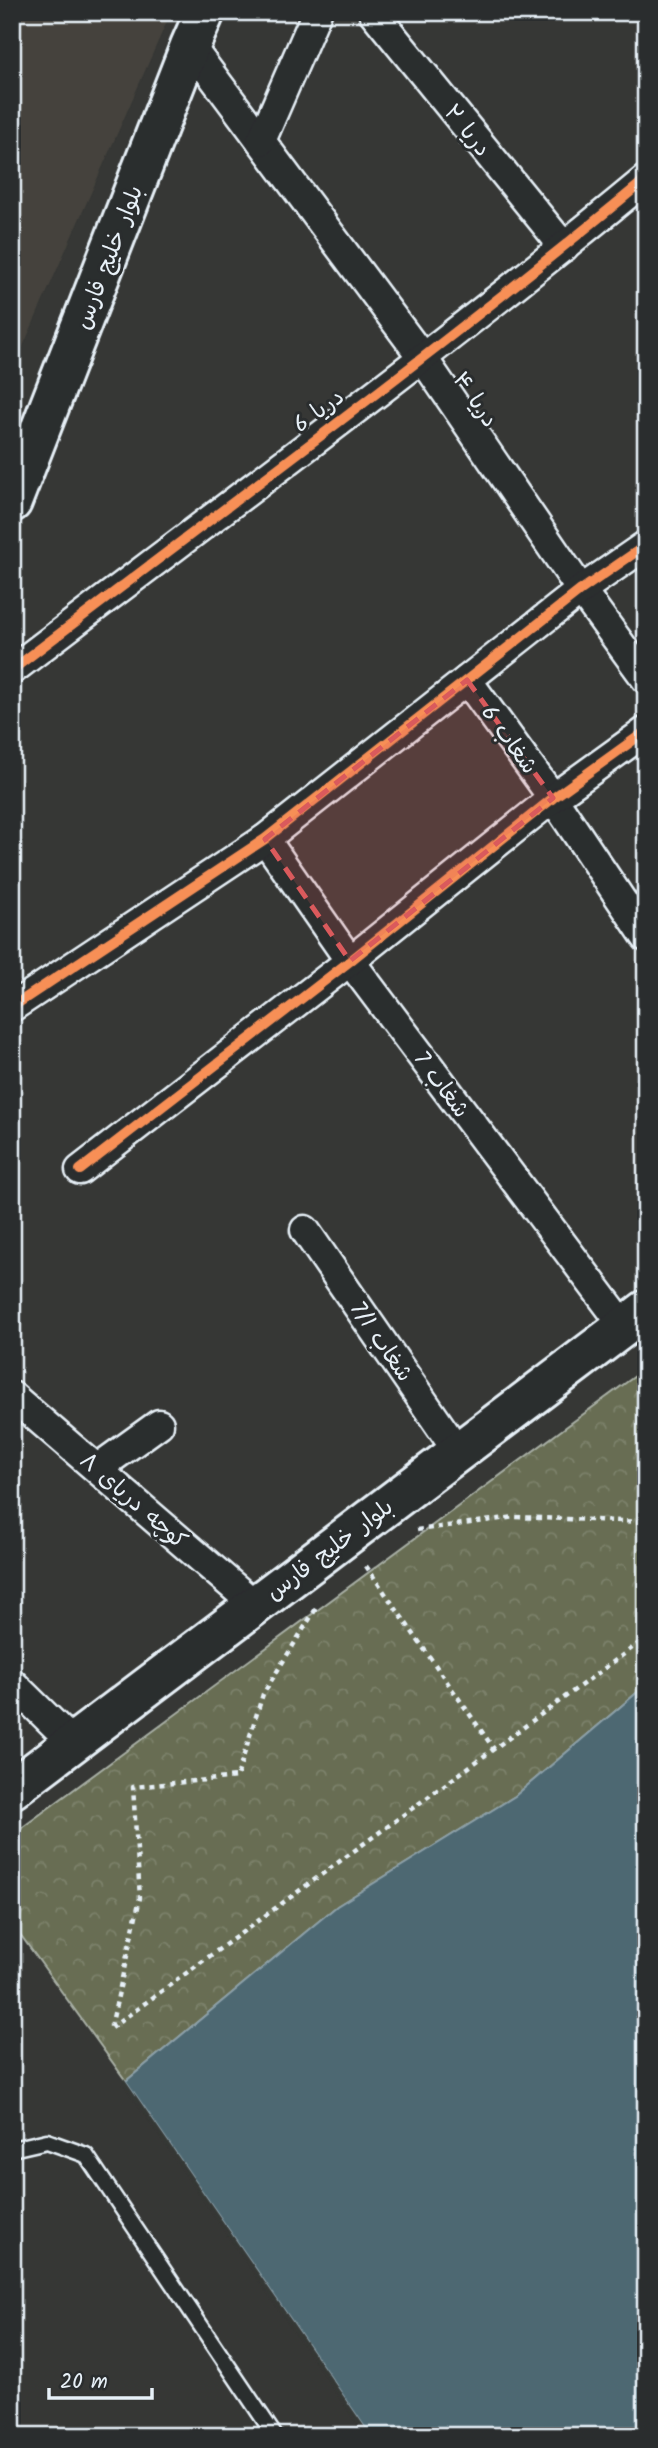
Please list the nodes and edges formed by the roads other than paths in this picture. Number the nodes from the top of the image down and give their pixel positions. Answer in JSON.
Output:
{"nodes":[{"id":1,"x":205,"y":12,"type":"edge"},
{"id":2,"x":317,"y":12,"type":"edge"},
{"id":3,"x":373,"y":12,"type":"edge"},
{"id":4,"x":190,"y":46,"type":"junction"},
{"id":5,"x":261,"y":141,"type":"junction"},
{"id":6,"x":646,"y":178,"type":"edge"},
{"id":7,"x":564,"y":247,"type":"junction"},
{"id":8,"x":422,"y":357,"type":"junction"},
{"id":9,"x":12,"y":502,"type":"edge"},
{"id":10,"x":646,"y":545,"type":"edge"},
{"id":11,"x":581,"y":590,"type":"junction"},
{"id":12,"x":12,"y":670,"type":"edge"},
{"id":13,"x":646,"y":678,"type":"edge"},
{"id":14,"x":467,"y":680,"type":"junction"},
{"id":15,"x":646,"y":731,"type":"edge"},
{"id":16,"x":553,"y":798,"type":"junction"},
{"id":17,"x":265,"y":839,"type":"junction"},
{"id":18,"x":646,"y":937,"type":"edge"},
{"id":19,"x":350,"y":961,"type":"junction"},
{"id":20,"x":12,"y":1007,"type":"edge"},
{"id":21,"x":80,"y":1170,"type":"dead end"},
{"id":22,"x":305,"y":1230,"type":"dead end"},
{"id":23,"x":635,"y":1318,"type":"edge"},
{"id":24,"x":12,"y":1396,"type":"edge"},
{"id":25,"x":159,"y":1424,"type":"dead end"},
{"id":26,"x":458,"y":1452,"type":"junction"},
{"id":27,"x":98,"y":1468,"type":"junction"},
{"id":28,"x":255,"y":1605,"type":"junction"},
{"id":29,"x":12,"y":1684,"type":"edge"},
{"id":30,"x":72,"y":1742,"type":"junction"},
{"id":31,"x":12,"y":1789,"type":"edge"},
{"id":32,"x":12,"y":2149,"type":"edge"},
{"id":33,"x":275,"y":2436,"type":"edge"}],
"edges":[{"from":1,"to":4,"type":"main road","name":"بلوار خلیج‌ فارس"},
{"from":2,"to":5,"type":"street"},
{"from":3,"to":7,"type":"street","name":"دریا ۲"},
{"from":4,"to":5,"type":"street","name":"دریا ۴"},
{"from":4,"to":9,"type":"main road","name":"بلوار خلیج‌ فارس"},
{"from":5,"to":8,"type":"street","name":"دریا ۴"},
{"from":6,"to":7,"type":"street","name":"دریا 6"},
{"from":7,"to":8,"type":"street","name":"دریا 6"},
{"from":8,"to":11,"type":"street","name":"دریا ۴"},
{"from":8,"to":12,"type":"street","name":"دریا 6"},
{"from":10,"to":11,"type":"street"},
{"from":11,"to":13,"type":"street","name":"دریا ۴"},
{"from":11,"to":14,"type":"street"},
{"from":14,"to":16,"type":"street","name":"شغاب 6"},
{"from":14,"to":17,"type":"street"},
{"from":15,"to":16,"type":"street"},
{"from":16,"to":18,"type":"street","name":"شغاب 6"},
{"from":16,"to":19,"type":"street"},
{"from":17,"to":19,"type":"street","name":"شغاب 7"},
{"from":17,"to":20,"type":"street"},
{"from":19,"to":21,"type":"street"},
{"from":19,"to":23,"type":"street","name":"شغاب 7"},
{"from":22,"to":26,"type":"street","name":"شغاب 7/1"},
{"from":23,"to":26,"type":"main road","name":"بلوار خلیج ‌فارس"},
{"from":24,"to":27,"type":"street","name":"کوچه دریای ۸"},
{"from":25,"to":27,"type":"street"},
{"from":26,"to":28,"type":"main road","name":"بلوار خلیج ‌فارس"},
{"from":27,"to":28,"type":"street","name":"کوچه دریای ۸"},
{"from":28,"to":30,"type":"main road","name":"بلوار خلیج ‌فارس"},
{"from":29,"to":30,"type":"street"},
{"from":30,"to":31,"type":"main road","name":"بلوار خلیج ‌فارس"},
{"from":32,"to":33,"type":"lane"}]}
